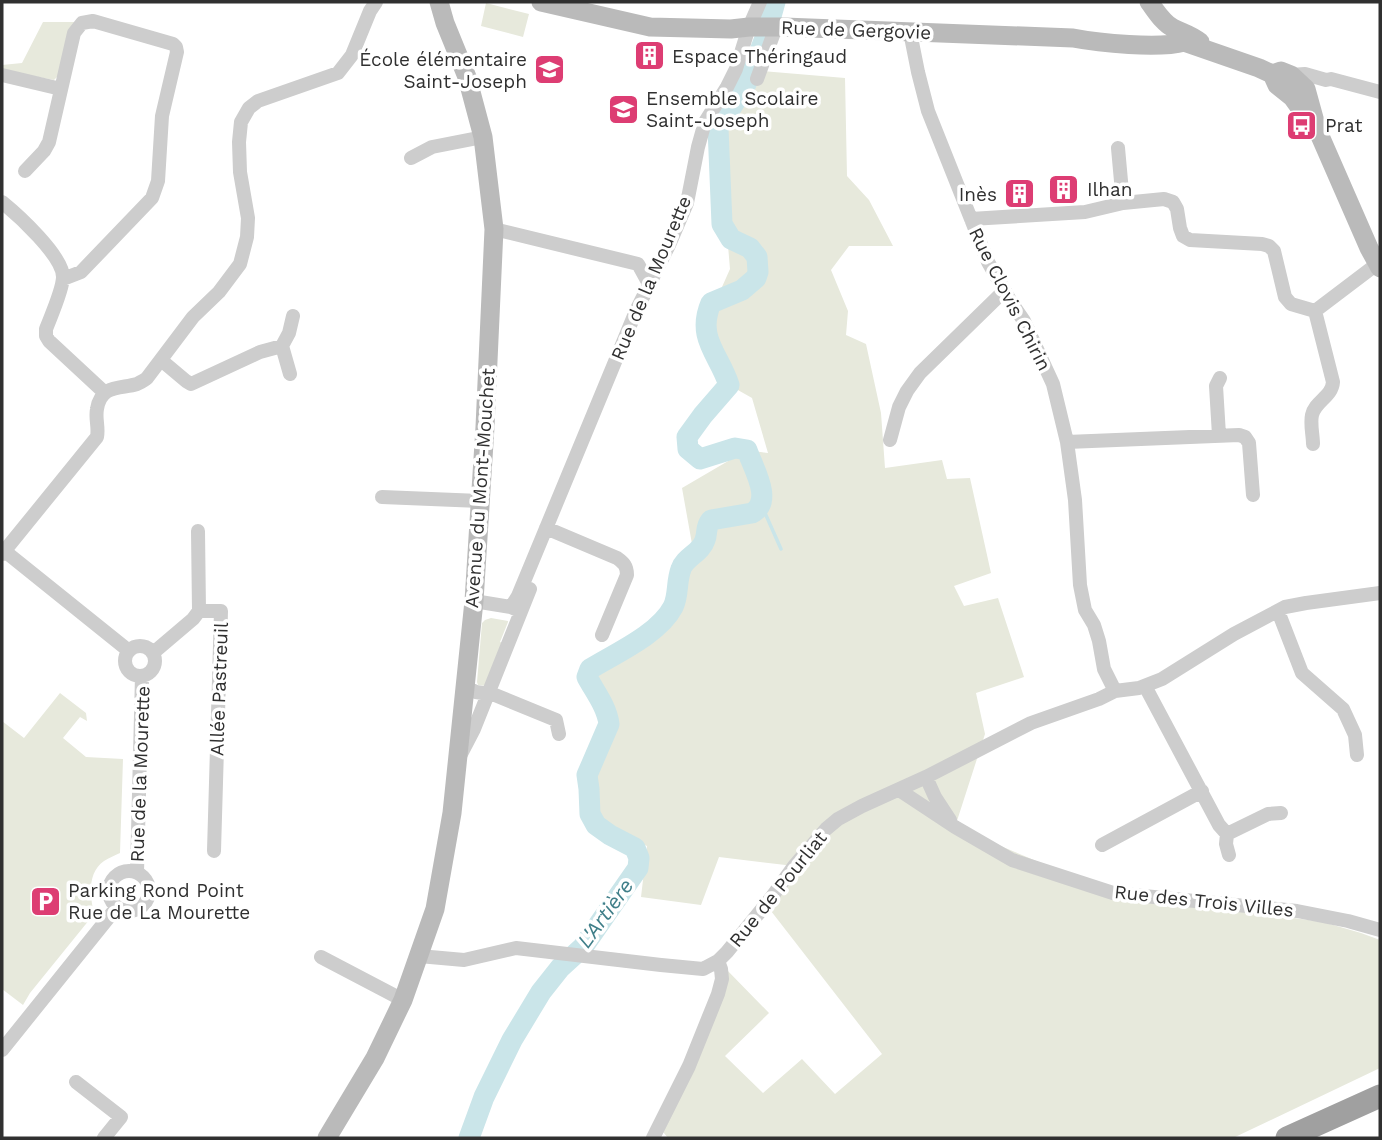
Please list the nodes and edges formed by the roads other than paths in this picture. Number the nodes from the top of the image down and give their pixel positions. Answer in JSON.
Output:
{"nodes":[{"id":1,"x":376,"y":2,"type":"edge"},
{"id":2,"x":541,"y":2,"type":"edge"},
{"id":3,"x":760,"y":2,"type":"edge"},
{"id":4,"x":441,"y":8,"type":"edge"},
{"id":5,"x":1153,"y":8,"type":"edge"},
{"id":6,"x":763,"y":27,"type":"junction"},
{"id":7,"x":911,"y":32,"type":"junction"},
{"id":8,"x":1168,"y":39,"type":"junction"},
{"id":9,"x":2,"y":75,"type":"edge"},
{"id":10,"x":757,"y":79,"type":"dead end"},
{"id":11,"x":1284,"y":80,"type":"junction"},
{"id":12,"x":61,"y":89,"type":"junction"},
{"id":13,"x":1380,"y":92,"type":"edge"},
{"id":14,"x":483,"y":137,"type":"junction"},
{"id":15,"x":1118,"y":148,"type":"dead end"},
{"id":16,"x":411,"y":158,"type":"dead end"},
{"id":17,"x":25,"y":171,"type":"dead end"},
{"id":18,"x":2,"y":202,"type":"edge"},
{"id":19,"x":1123,"y":203,"type":"junction"},
{"id":20,"x":971,"y":219,"type":"junction"},
{"id":21,"x":494,"y":229,"type":"junction"},
{"id":22,"x":1379,"y":266,"type":"edge"},
{"id":23,"x":63,"y":279,"type":"junction"},
{"id":24,"x":649,"y":284,"type":"junction"},
{"id":25,"x":1004,"y":291,"type":"junction"},
{"id":26,"x":1315,"y":311,"type":"junction"},
{"id":27,"x":293,"y":316,"type":"dead end"},
{"id":28,"x":282,"y":346,"type":"junction"},
{"id":29,"x":161,"y":360,"type":"junction"},
{"id":30,"x":290,"y":374,"type":"dead end"},
{"id":31,"x":1220,"y":377,"type":"dead end"},
{"id":32,"x":105,"y":393,"type":"junction"},
{"id":33,"x":1219,"y":435,"type":"junction"},
{"id":34,"x":890,"y":440,"type":"dead end"},
{"id":35,"x":1067,"y":442,"type":"junction"},
{"id":36,"x":1313,"y":444,"type":"dead end"},
{"id":37,"x":1253,"y":495,"type":"dead end"},
{"id":38,"x":382,"y":497,"type":"dead end"},
{"id":39,"x":480,"y":501,"type":"junction"},
{"id":40,"x":550,"y":529,"type":"junction"},
{"id":41,"x":198,"y":531,"type":"dead end"},
{"id":42,"x":3,"y":551,"type":"edge"},
{"id":43,"x":1380,"y":593,"type":"edge"},
{"id":44,"x":474,"y":601,"type":"junction"},
{"id":45,"x":516,"y":610,"type":"junction"},
{"id":46,"x":199,"y":611,"type":"junction"},
{"id":47,"x":1278,"y":611,"type":"junction"},
{"id":48,"x":602,"y":635,"type":"dead end"},
{"id":49,"x":129,"y":652,"type":"junction"},
{"id":50,"x":153,"y":653,"type":"junction"},
{"id":51,"x":142,"y":676,"type":"junction"},
{"id":52,"x":465,"y":682,"type":"junction"},
{"id":53,"x":1145,"y":686,"type":"junction"},
{"id":54,"x":1115,"y":691,"type":"junction"},
{"id":55,"x":485,"y":701,"type":"junction"},
{"id":56,"x":559,"y":734,"type":"dead end"},
{"id":57,"x":1357,"y":755,"type":"dead end"},
{"id":58,"x":457,"y":762,"type":"junction"},
{"id":59,"x":926,"y":777,"type":"junction"},
{"id":60,"x":899,"y":790,"type":"junction"},
{"id":61,"x":1202,"y":791,"type":"junction"},
{"id":62,"x":1281,"y":813,"type":"dead end"},
{"id":63,"x":955,"y":827,"type":"junction"},
{"id":64,"x":1227,"y":834,"type":"junction"},
{"id":65,"x":1101,"y":845,"type":"dead end"},
{"id":66,"x":214,"y":851,"type":"dead end"},
{"id":67,"x":1229,"y":855,"type":"dead end"},
{"id":68,"x":137,"y":872,"type":"junction"},
{"id":69,"x":117,"y":907,"type":"junction"},
{"id":70,"x":1380,"y":930,"type":"edge"},
{"id":71,"x":419,"y":956,"type":"junction"},
{"id":72,"x":321,"y":957,"type":"dead end"},
{"id":73,"x":718,"y":961,"type":"junction"},
{"id":74,"x":403,"y":1000,"type":"junction"},
{"id":75,"x":2,"y":1051,"type":"edge"},
{"id":76,"x":76,"y":1082,"type":"dead end"},
{"id":77,"x":1380,"y":1096,"type":"edge"},
{"id":78,"x":1380,"y":1113,"type":"edge"},
{"id":79,"x":104,"y":1138,"type":"edge"},
{"id":80,"x":327,"y":1138,"type":"edge"},
{"id":81,"x":653,"y":1138,"type":"edge"},
{"id":82,"x":1287,"y":1138,"type":"edge"},
{"id":83,"x":1325,"y":1138,"type":"edge"}],
"edges":[{"from":1,"to":29,"type":"street"},
{"from":2,"to":6,"type":"main road","name":"Rue de Gergovie"},
{"from":3,"to":6,"type":"street"},
{"from":4,"to":14,"type":"main road","name":"Avenue du Mont-Mouchet"},
{"from":5,"to":8,"type":"main road"},
{"from":6,"to":7,"type":"main road","name":"Rue de Gergovie"},
{"from":6,"to":10,"type":"street"},
{"from":6,"to":24,"type":"street","name":"Rue de la Mourette"},
{"from":7,"to":8,"type":"main road","name":"Rue de Gergovie"},
{"from":7,"to":20,"type":"street","name":"Rue Clovis Chirin"},
{"from":8,"to":11,"type":"main road","name":"Rue de Gergovie"},
{"from":9,"to":12,"type":"street"},
{"from":11,"to":13,"type":"street"},
{"from":11,"to":22,"type":"main road"},
{"from":12,"to":17,"type":"street"},
{"from":12,"to":23,"type":"street"},
{"from":14,"to":16,"type":"street"},
{"from":14,"to":21,"type":"main road","name":"Avenue du Mont-Mouchet"},
{"from":15,"to":19,"type":"street"},
{"from":18,"to":23,"type":"street"},
{"from":19,"to":20,"type":"street"},
{"from":19,"to":26,"type":"street"},
{"from":20,"to":25,"type":"street","name":"Rue Clovis Chirin"},
{"from":21,"to":24,"type":"street"},
{"from":21,"to":39,"type":"main road","name":"Avenue du Mont-Mouchet"},
{"from":22,"to":26,"type":"street"},
{"from":23,"to":32,"type":"street"},
{"from":24,"to":40,"type":"street","name":"Rue de la Mourette"},
{"from":25,"to":34,"type":"street"},
{"from":25,"to":35,"type":"street","name":"Rue Clovis Chirin"},
{"from":26,"to":36,"type":"street"},
{"from":27,"to":28,"type":"street"},
{"from":28,"to":29,"type":"street"},
{"from":28,"to":30,"type":"street"},
{"from":29,"to":32,"type":"street"},
{"from":31,"to":33,"type":"street"},
{"from":32,"to":42,"type":"street"},
{"from":33,"to":35,"type":"street"},
{"from":33,"to":37,"type":"street"},
{"from":35,"to":54,"type":"street","name":"Rue Clovis Chirin"},
{"from":38,"to":39,"type":"street"},
{"from":39,"to":44,"type":"main road","name":"Avenue du Mont-Mouchet"},
{"from":40,"to":45,"type":"street","name":"Rue de la Mourette"},
{"from":40,"to":48,"type":"street"},
{"from":41,"to":46,"type":"street"},
{"from":42,"to":49,"type":"street"},
{"from":43,"to":47,"type":"street","name":"Rue de Pourliat"},
{"from":44,"to":45,"type":"street"},
{"from":44,"to":52,"type":"main road","name":"Avenue du Mont-Mouchet"},
{"from":45,"to":55,"type":"street","name":"Rue de la Mourette"},
{"from":46,"to":50,"type":"street","name":"Allée Pastreuil"},
{"from":46,"to":66,"type":"street","name":"Allée Pastreuil"},
{"from":47,"to":53,"type":"street","name":"Rue de Pourliat"},
{"from":47,"to":57,"type":"street"},
{"from":49,"to":50,"type":"street"},
{"from":49,"to":51,"type":"street"},
{"from":50,"to":51,"type":"street"},
{"from":51,"to":68,"type":"street","name":"Rue de la Mourette"},
{"from":52,"to":55,"type":"street"},
{"from":52,"to":58,"type":"main road","name":"Avenue du Mont-Mouchet"},
{"from":53,"to":54,"type":"street","name":"Rue de Pourliat"},
{"from":53,"to":61,"type":"street"},
{"from":54,"to":59,"type":"street","name":"Rue de Pourliat"},
{"from":55,"to":56,"type":"street"},
{"from":55,"to":58,"type":"street","name":"Rue de la Mourette"},
{"from":58,"to":71,"type":"main road","name":"Avenue du Mont-Mouchet"},
{"from":59,"to":60,"type":"street","name":"Rue de Pourliat"},
{"from":59,"to":63,"type":"street","name":"Rue des Trois Villes"},
{"from":60,"to":63,"type":"street","name":"Rue des Trois Villes"},
{"from":60,"to":73,"type":"street","name":"Rue de Pourliat"},
{"from":61,"to":64,"type":"street"},
{"from":61,"to":65,"type":"street"},
{"from":62,"to":64,"type":"street"},
{"from":63,"to":70,"type":"street","name":"Rue des Trois Villes"},
{"from":64,"to":67,"type":"street"},
{"from":68,"to":69,"type":"street"},
{"from":68,"to":69,"type":"street"},
{"from":69,"to":75,"type":"street"},
{"from":71,"to":73,"type":"street","name":"Rue de Pourliat"},
{"from":71,"to":74,"type":"main road","name":"Avenue du Mont-Mouchet"},
{"from":72,"to":74,"type":"street"},
{"from":73,"to":81,"type":"street"},
{"from":74,"to":80,"type":"main road","name":"Avenue du Mont-Mouchet"},
{"from":76,"to":79,"type":"street"},
{"from":77,"to":82,"type":"highway"},
{"from":78,"to":83,"type":"highway"}]}
